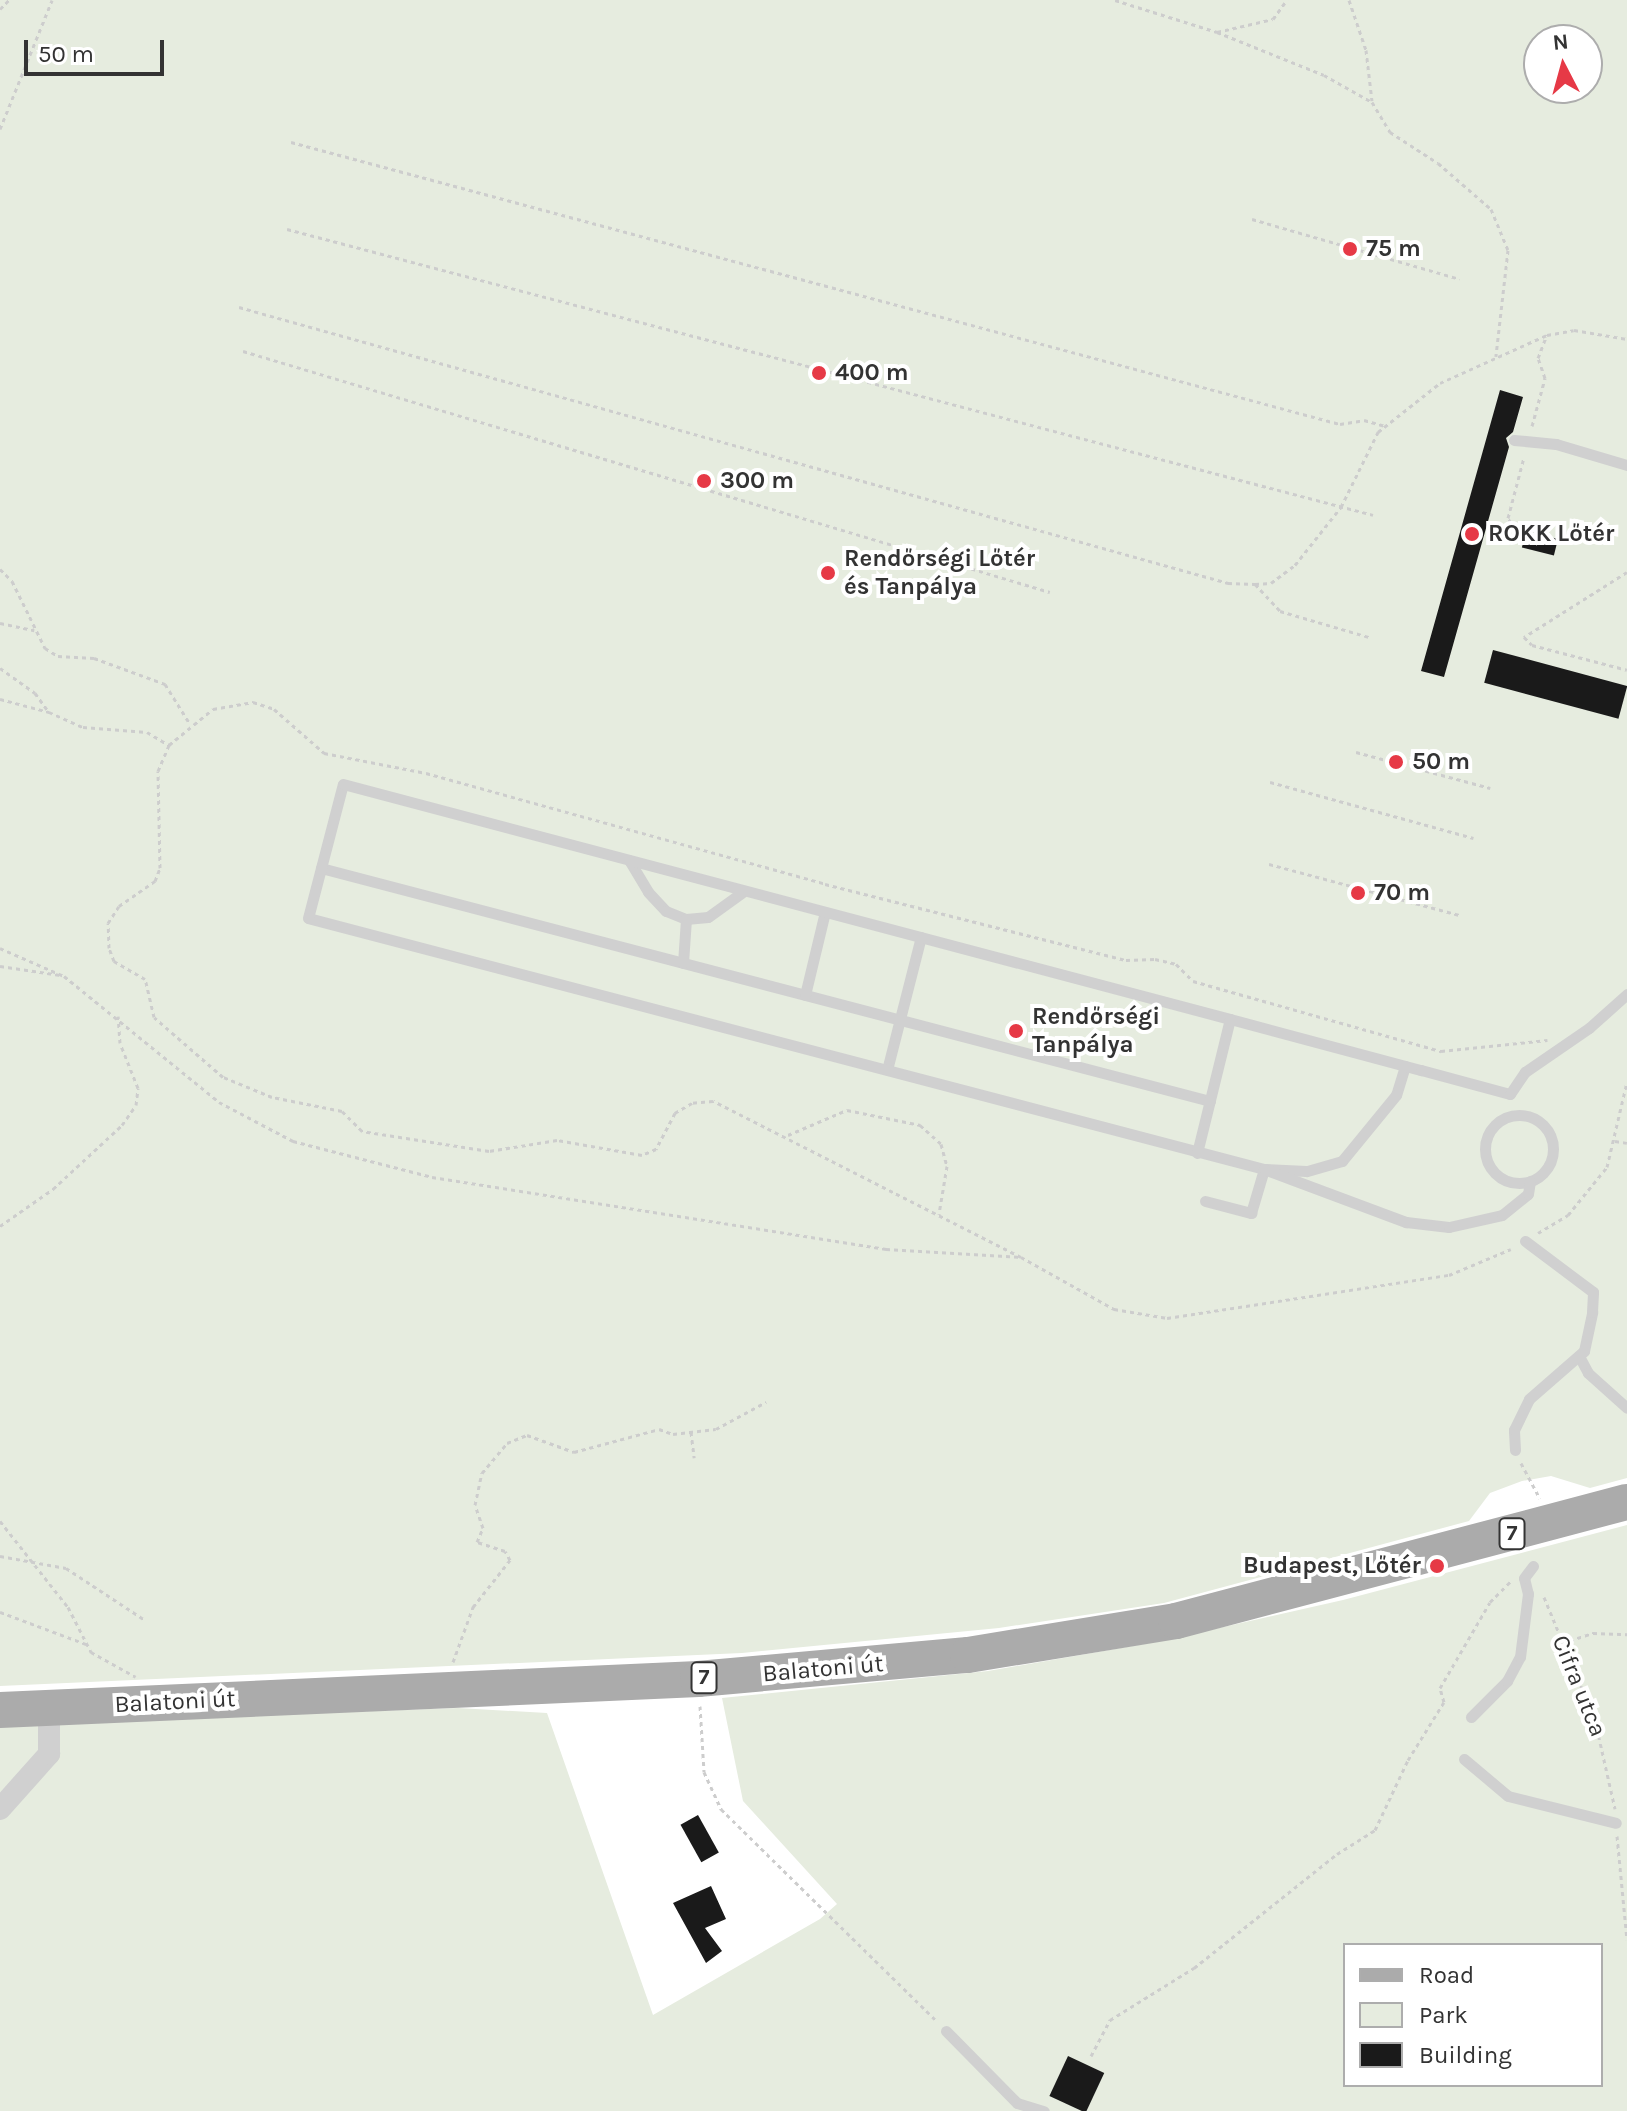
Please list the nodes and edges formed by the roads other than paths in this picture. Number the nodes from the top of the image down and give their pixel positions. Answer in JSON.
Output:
{"nodes":[{"id":1,"x":1514,"y":440,"type":"dead end"},
{"id":2,"x":1627,"y":465,"type":"edge"},
{"id":3,"x":629,"y":860,"type":"junction"},
{"id":4,"x":321,"y":868,"type":"junction"},
{"id":5,"x":744,"y":891,"type":"junction"},
{"id":6,"x":825,"y":912,"type":"junction"},
{"id":7,"x":686,"y":919,"type":"junction"},
{"id":8,"x":921,"y":937,"type":"junction"},
{"id":9,"x":683,"y":963,"type":"junction"},
{"id":10,"x":1627,"y":994,"type":"edge"},
{"id":11,"x":805,"y":995,"type":"junction"},
{"id":12,"x":1230,"y":1019,"type":"junction"},
{"id":13,"x":900,"y":1020,"type":"junction"},
{"id":14,"x":888,"y":1066,"type":"junction"},
{"id":15,"x":1405,"y":1066,"type":"junction"},
{"id":16,"x":1510,"y":1094,"type":"junction"},
{"id":17,"x":1210,"y":1101,"type":"junction"},
{"id":18,"x":1514,"y":1115,"type":"junction"},
{"id":19,"x":1197,"y":1153,"type":"junction"},
{"id":20,"x":1264,"y":1169,"type":"junction"},
{"id":21,"x":1530,"y":1181,"type":"junction"},
{"id":22,"x":1205,"y":1201,"type":"dead end"},
{"id":23,"x":1525,"y":1241,"type":"road end"},
{"id":24,"x":1579,"y":1356,"type":"junction"},
{"id":25,"x":1627,"y":1408,"type":"edge"},
{"id":26,"x":1515,"y":1450,"type":"road end"},
{"id":27,"x":1627,"y":1502,"type":"edge"},
{"id":28,"x":1533,"y":1566,"type":"road end"},
{"id":29,"x":49,"y":1707,"type":"junction"},
{"id":30,"x":0,"y":1710,"type":"edge"},
{"id":31,"x":1471,"y":1717,"type":"dead end"},
{"id":32,"x":1464,"y":1759,"type":"dead end"},
{"id":33,"x":0,"y":1809,"type":"edge"},
{"id":34,"x":1616,"y":1823,"type":"road end"},
{"id":35,"x":946,"y":2031,"type":"road end"},
{"id":36,"x":1044,"y":2111,"type":"edge"}],
"edges":[{"from":1,"to":2,"type":"lane"},
{"from":3,"to":4,"type":"lane"},
{"from":3,"to":5,"type":"lane"},
{"from":3,"to":7,"type":"lane"},
{"from":4,"to":9,"type":"lane"},
{"from":4,"to":14,"type":"lane"},
{"from":5,"to":6,"type":"lane"},
{"from":5,"to":7,"type":"lane"},
{"from":6,"to":8,"type":"lane"},
{"from":6,"to":11,"type":"lane"},
{"from":7,"to":9,"type":"lane"},
{"from":8,"to":12,"type":"lane"},
{"from":8,"to":13,"type":"lane"},
{"from":9,"to":11,"type":"lane"},
{"from":10,"to":16,"type":"lane"},
{"from":11,"to":13,"type":"lane"},
{"from":12,"to":15,"type":"lane"},
{"from":12,"to":17,"type":"lane"},
{"from":13,"to":14,"type":"lane"},
{"from":13,"to":17,"type":"lane"},
{"from":14,"to":19,"type":"lane"},
{"from":15,"to":16,"type":"lane"},
{"from":15,"to":20,"type":"lane"},
{"from":16,"to":18,"type":"lane"},
{"from":17,"to":19,"type":"lane"},
{"from":18,"to":21,"type":"lane"},
{"from":18,"to":21,"type":"lane"},
{"from":19,"to":20,"type":"lane"},
{"from":20,"to":21,"type":"lane"},
{"from":20,"to":22,"type":"lane"},
{"from":23,"to":24,"type":"lane"},
{"from":24,"to":25,"type":"lane"},
{"from":24,"to":26,"type":"lane"},
{"from":27,"to":29,"type":"main road","name":"Balatoni út","number":"7"},
{"from":28,"to":31,"type":"lane"},
{"from":29,"to":30,"type":"main road","name":"Balatoni út","number":"7"},
{"from":29,"to":33,"type":"street"},
{"from":32,"to":34,"type":"lane"},
{"from":35,"to":36,"type":"lane"}]}
